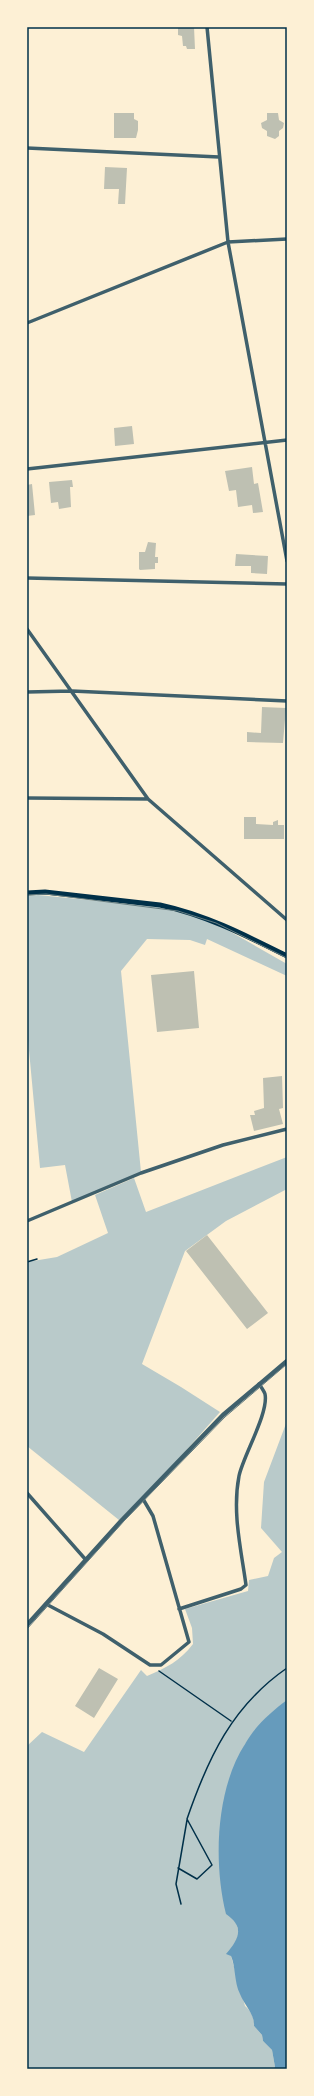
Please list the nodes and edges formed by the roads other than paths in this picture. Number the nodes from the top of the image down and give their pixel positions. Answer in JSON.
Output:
{"nodes":[{"id":1,"x":207,"y":27,"type":"edge"},
{"id":2,"x":27,"y":148,"type":"edge"},
{"id":3,"x":218,"y":157,"type":"junction"},
{"id":4,"x":287,"y":239,"type":"edge"},
{"id":5,"x":228,"y":242,"type":"junction"},
{"id":6,"x":27,"y":323,"type":"edge"},
{"id":7,"x":287,"y":440,"type":"edge"},
{"id":8,"x":264,"y":443,"type":"junction"},
{"id":9,"x":27,"y":468,"type":"edge"},
{"id":10,"x":287,"y":561,"type":"edge"},
{"id":11,"x":27,"y":578,"type":"edge"},
{"id":12,"x":287,"y":584,"type":"edge"},
{"id":13,"x":27,"y":629,"type":"edge"},
{"id":14,"x":72,"y":691,"type":"junction"},
{"id":15,"x":27,"y":692,"type":"edge"},
{"id":16,"x":287,"y":701,"type":"edge"},
{"id":17,"x":27,"y":798,"type":"edge"},
{"id":18,"x":148,"y":799,"type":"junction"},
{"id":19,"x":27,"y":893,"type":"edge"},
{"id":20,"x":287,"y":920,"type":"edge"},
{"id":21,"x":287,"y":956,"type":"edge"},
{"id":22,"x":287,"y":1129,"type":"edge"},
{"id":23,"x":27,"y":1222,"type":"edge"},
{"id":24,"x":287,"y":1361,"type":"edge"},
{"id":25,"x":259,"y":1384,"type":"junction"},
{"id":26,"x":27,"y":1493,"type":"edge"},
{"id":27,"x":143,"y":1499,"type":"junction"},
{"id":28,"x":86,"y":1560,"type":"junction"},
{"id":29,"x":46,"y":1604,"type":"junction"},
{"id":30,"x":179,"y":1609,"type":"junction"},
{"id":31,"x":27,"y":1625,"type":"edge"}],
"edges":[{"from":1,"to":3,"type":"street"},
{"from":2,"to":3,"type":"street"},
{"from":3,"to":5,"type":"street"},
{"from":4,"to":5,"type":"street"},
{"from":5,"to":6,"type":"street"},
{"from":5,"to":8,"type":"street"},
{"from":7,"to":8,"type":"street"},
{"from":8,"to":9,"type":"street"},
{"from":8,"to":10,"type":"street"},
{"from":11,"to":12,"type":"street"},
{"from":13,"to":14,"type":"street"},
{"from":14,"to":15,"type":"street"},
{"from":14,"to":16,"type":"street"},
{"from":14,"to":18,"type":"street"},
{"from":17,"to":18,"type":"street"},
{"from":18,"to":20,"type":"street"},
{"from":19,"to":21,"type":"main road"},
{"from":22,"to":23,"type":"street"},
{"from":24,"to":25,"type":"street"},
{"from":25,"to":27,"type":"street"},
{"from":25,"to":30,"type":"street"},
{"from":26,"to":28,"type":"street"},
{"from":27,"to":28,"type":"street"},
{"from":27,"to":30,"type":"street"},
{"from":28,"to":29,"type":"street"},
{"from":29,"to":30,"type":"street"},
{"from":29,"to":31,"type":"street"}]}
